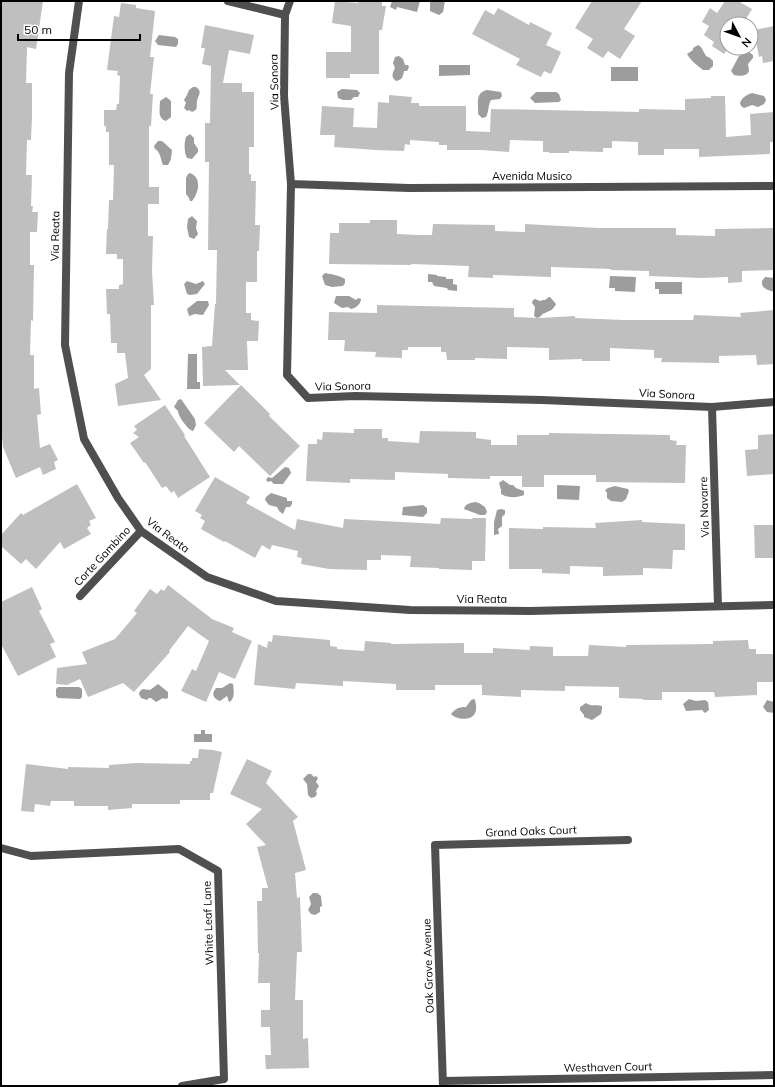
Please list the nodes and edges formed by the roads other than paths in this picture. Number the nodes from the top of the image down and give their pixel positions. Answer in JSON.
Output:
{"nodes":[{"id":1,"x":79,"y":1,"type":"edge"},
{"id":2,"x":228,"y":1,"type":"edge"},
{"id":3,"x":290,"y":1,"type":"edge"},
{"id":4,"x":285,"y":15,"type":"junction"},
{"id":5,"x":291,"y":184,"type":"junction"},
{"id":6,"x":774,"y":186,"type":"edge"},
{"id":7,"x":774,"y":402,"type":"edge"},
{"id":8,"x":712,"y":407,"type":"junction"},
{"id":9,"x":141,"y":531,"type":"junction"},
{"id":10,"x":80,"y":596,"type":"dead end"},
{"id":11,"x":774,"y":605,"type":"edge"},
{"id":12,"x":718,"y":606,"type":"junction"},
{"id":13,"x":628,"y":840,"type":"dead end"},
{"id":14,"x":435,"y":845,"type":"joint"},
{"id":15,"x":1,"y":848,"type":"edge"},
{"id":16,"x":774,"y":1075,"type":"edge"},
{"id":17,"x":443,"y":1084,"type":"edge"},
{"id":18,"x":182,"y":1086,"type":"edge"}],
"edges":[{"from":1,"to":9,"type":"street","name":"Via Reata"},
{"from":2,"to":4,"type":"street"},
{"from":3,"to":4,"type":"street","name":"Via Sonora"},
{"from":4,"to":5,"type":"street","name":"Via Sonora"},
{"from":5,"to":6,"type":"street","name":"Avenida Musico"},
{"from":5,"to":8,"type":"street","name":"Via Sonora"},
{"from":7,"to":8,"type":"street","name":"Via Sonora"},
{"from":8,"to":12,"type":"street","name":"Via Navarre"},
{"from":9,"to":10,"type":"street","name":"Corte Gambino"},
{"from":9,"to":12,"type":"street","name":"Via Reata"},
{"from":11,"to":12,"type":"street","name":"Via Reata"},
{"from":13,"to":14,"type":"street","name":"Grand Oaks Court"},
{"from":14,"to":17,"type":"street","name":"Oak Grove Avenue"},
{"from":15,"to":18,"type":"street","name":"White Leaf Lane"},
{"from":16,"to":17,"type":"street","name":"Westhaven Court"}]}
